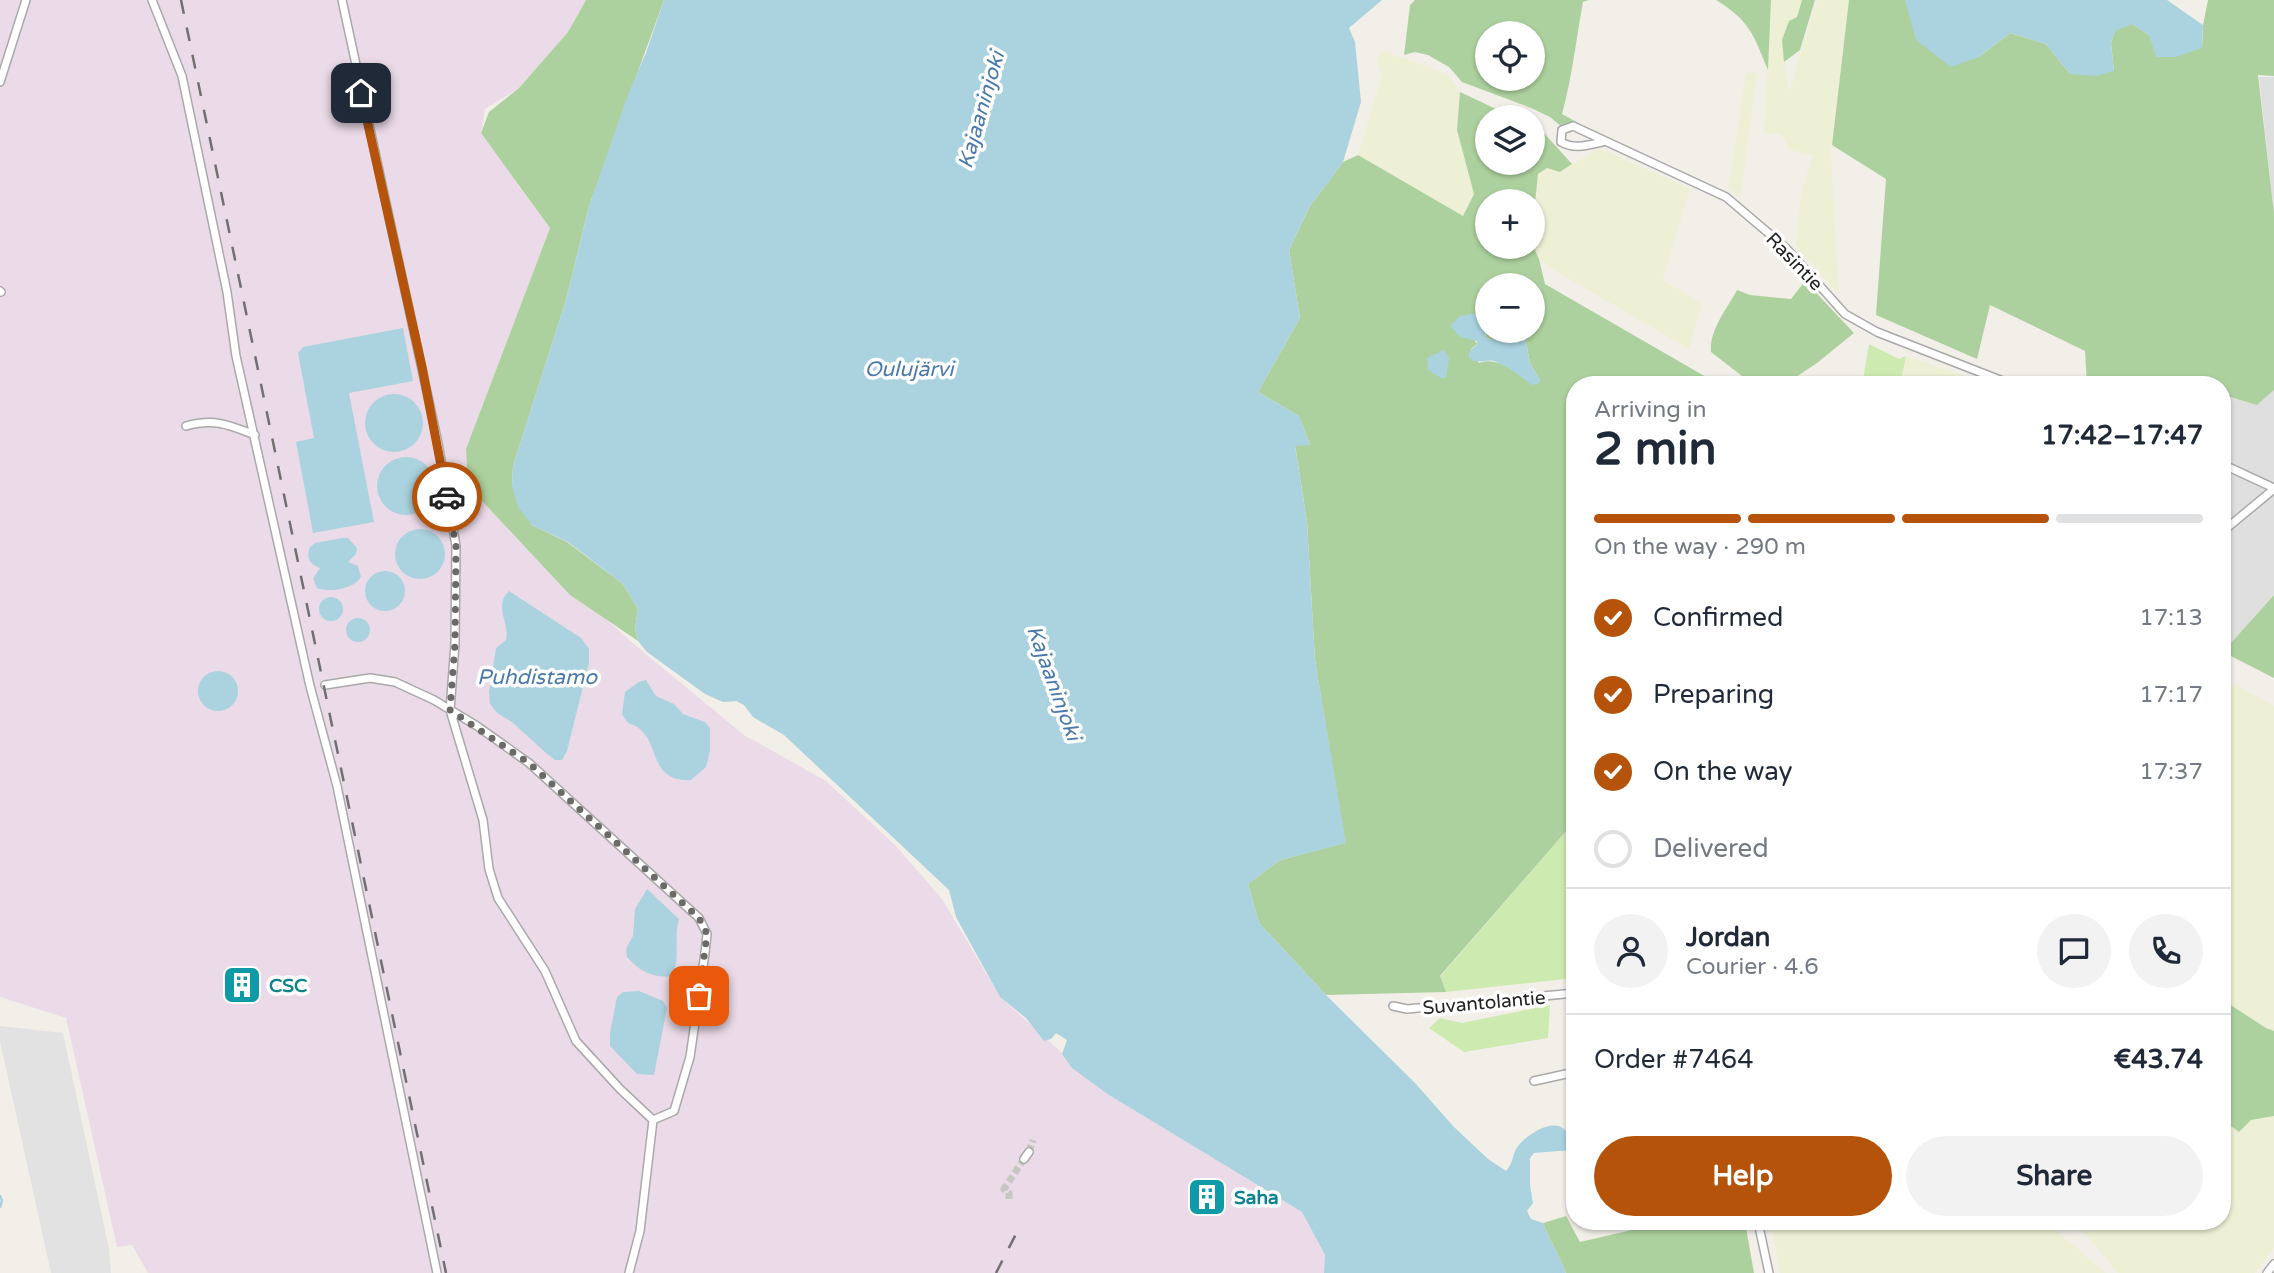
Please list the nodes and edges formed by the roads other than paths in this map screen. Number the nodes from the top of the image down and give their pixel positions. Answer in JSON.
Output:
{"nodes":[{"id":1,"x":26,"y":0,"type":"edge"},
{"id":2,"x":152,"y":0,"type":"edge"},
{"id":3,"x":342,"y":0,"type":"edge"},
{"id":4,"x":1,"y":73,"type":"edge"},
{"id":5,"x":0,"y":82,"type":"edge"},
{"id":6,"x":1602,"y":142,"type":"junction"},
{"id":7,"x":1990,"y":376,"type":"edge"},
{"id":8,"x":187,"y":426,"type":"dead end"},
{"id":9,"x":255,"y":435,"type":"junction"},
{"id":10,"x":2231,"y":468,"type":"edge"},
{"id":11,"x":2274,"y":488,"type":"edge"},
{"id":12,"x":2231,"y":524,"type":"edge"},
{"id":13,"x":325,"y":685,"type":"dead end"},
{"id":14,"x":450,"y":710,"type":"junction"},
{"id":15,"x":1566,"y":994,"type":"edge"},
{"id":16,"x":1394,"y":1006,"type":"dead end"},
{"id":17,"x":1566,"y":1074,"type":"edge"},
{"id":18,"x":1534,"y":1081,"type":"dead end"},
{"id":19,"x":653,"y":1120,"type":"junction"},
{"id":20,"x":1760,"y":1230,"type":"edge"},
{"id":21,"x":2274,"y":1264,"type":"edge"},
{"id":22,"x":437,"y":1273,"type":"edge"},
{"id":23,"x":629,"y":1273,"type":"edge"},
{"id":24,"x":1769,"y":1273,"type":"edge"},
{"id":25,"x":2267,"y":1273,"type":"edge"}],
"edges":[{"from":1,"to":4,"type":"street"},
{"from":2,"to":9,"type":"street"},
{"from":3,"to":14,"type":"street"},
{"from":4,"to":5,"type":"street"},
{"from":6,"to":6,"type":"street","name":"Rasintie"},
{"from":6,"to":7,"type":"street","name":"Rasintie"},
{"from":8,"to":9,"type":"street"},
{"from":9,"to":22,"type":"street"},
{"from":10,"to":11,"type":"street"},
{"from":11,"to":12,"type":"street"},
{"from":13,"to":14,"type":"street"},
{"from":14,"to":19,"type":"street"},
{"from":14,"to":19,"type":"street"},
{"from":15,"to":16,"type":"street","name":"Suvantolantie"},
{"from":17,"to":18,"type":"street"},
{"from":19,"to":23,"type":"street"},
{"from":20,"to":24,"type":"street"},
{"from":21,"to":25,"type":"street"}]}
